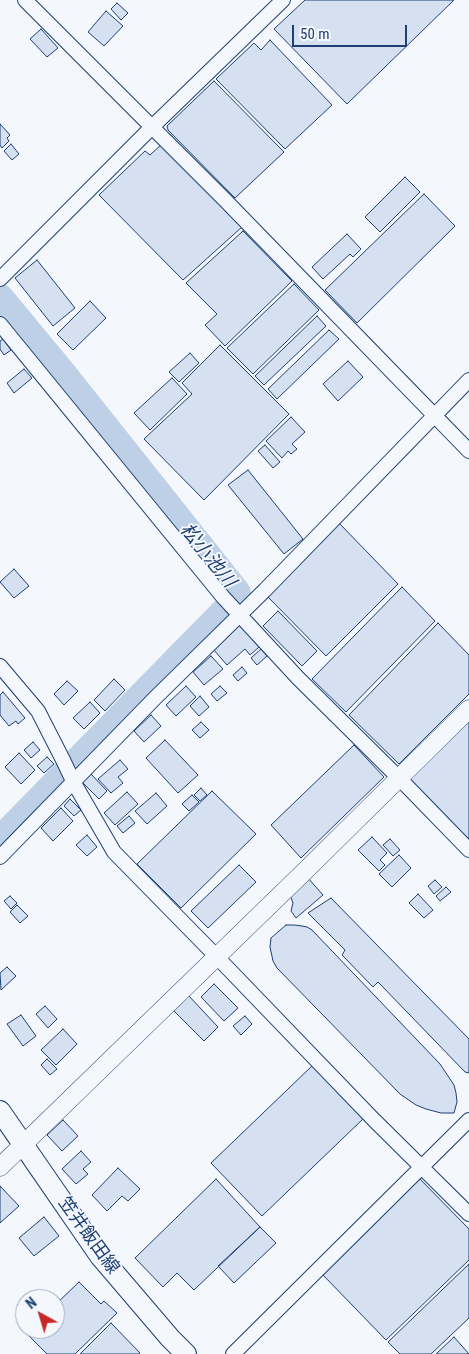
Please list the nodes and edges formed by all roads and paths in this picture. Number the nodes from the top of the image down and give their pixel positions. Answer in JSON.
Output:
{"nodes":[{"id":1,"x":25,"y":0,"type":"edge"},
{"id":2,"x":283,"y":0,"type":"edge"},
{"id":3,"x":152,"y":127,"type":"junction"},
{"id":4,"x":0,"y":279,"type":"edge"},
{"id":5,"x":0,"y":324,"type":"edge"},
{"id":6,"x":469,"y":380,"type":"edge"},
{"id":7,"x":435,"y":415,"type":"junction"},
{"id":8,"x":469,"y":451,"type":"edge"},
{"id":9,"x":237,"y":613,"type":"junction"},
{"id":10,"x":0,"y":666,"type":"edge"},
{"id":11,"x":469,"y":709,"type":"edge"},
{"id":12,"x":398,"y":778,"type":"junction"},
{"id":13,"x":73,"y":782,"type":"junction"},
{"id":14,"x":469,"y":850,"type":"edge"},
{"id":15,"x":0,"y":857,"type":"edge"},
{"id":16,"x":216,"y":956,"type":"junction"},
{"id":17,"x":0,"y":1111,"type":"edge"},
{"id":18,"x":469,"y":1120,"type":"edge"},
{"id":19,"x":23,"y":1144,"type":"junction"},
{"id":20,"x":0,"y":1167,"type":"edge"},
{"id":21,"x":423,"y":1167,"type":"junction"},
{"id":22,"x":469,"y":1214,"type":"edge"},
{"id":23,"x":186,"y":1354,"type":"edge"},
{"id":24,"x":233,"y":1354,"type":"edge"}],
"edges":[{"from":1,"to":3,"type":"street"},
{"from":2,"to":3,"type":"street"},
{"from":3,"to":4,"type":"street"},
{"from":3,"to":7,"type":"street"},
{"from":5,"to":9,"type":"street"},
{"from":6,"to":7,"type":"street"},
{"from":7,"to":8,"type":"street"},
{"from":7,"to":9,"type":"street"},
{"from":9,"to":12,"type":"street"},
{"from":9,"to":13,"type":"street"},
{"from":10,"to":13,"type":"street"},
{"from":11,"to":12,"type":"street"},
{"from":12,"to":14,"type":"street"},
{"from":12,"to":16,"type":"street"},
{"from":13,"to":15,"type":"street"},
{"from":13,"to":16,"type":"street"},
{"from":16,"to":19,"type":"street"},
{"from":16,"to":21,"type":"street"},
{"from":17,"to":19,"type":"main road","name":"笠井飯田線"},
{"from":18,"to":21,"type":"street"},
{"from":19,"to":20,"type":"street"},
{"from":19,"to":23,"type":"main road","name":"笠井飯田線"},
{"from":21,"to":22,"type":"street"},
{"from":21,"to":24,"type":"street"}]}
